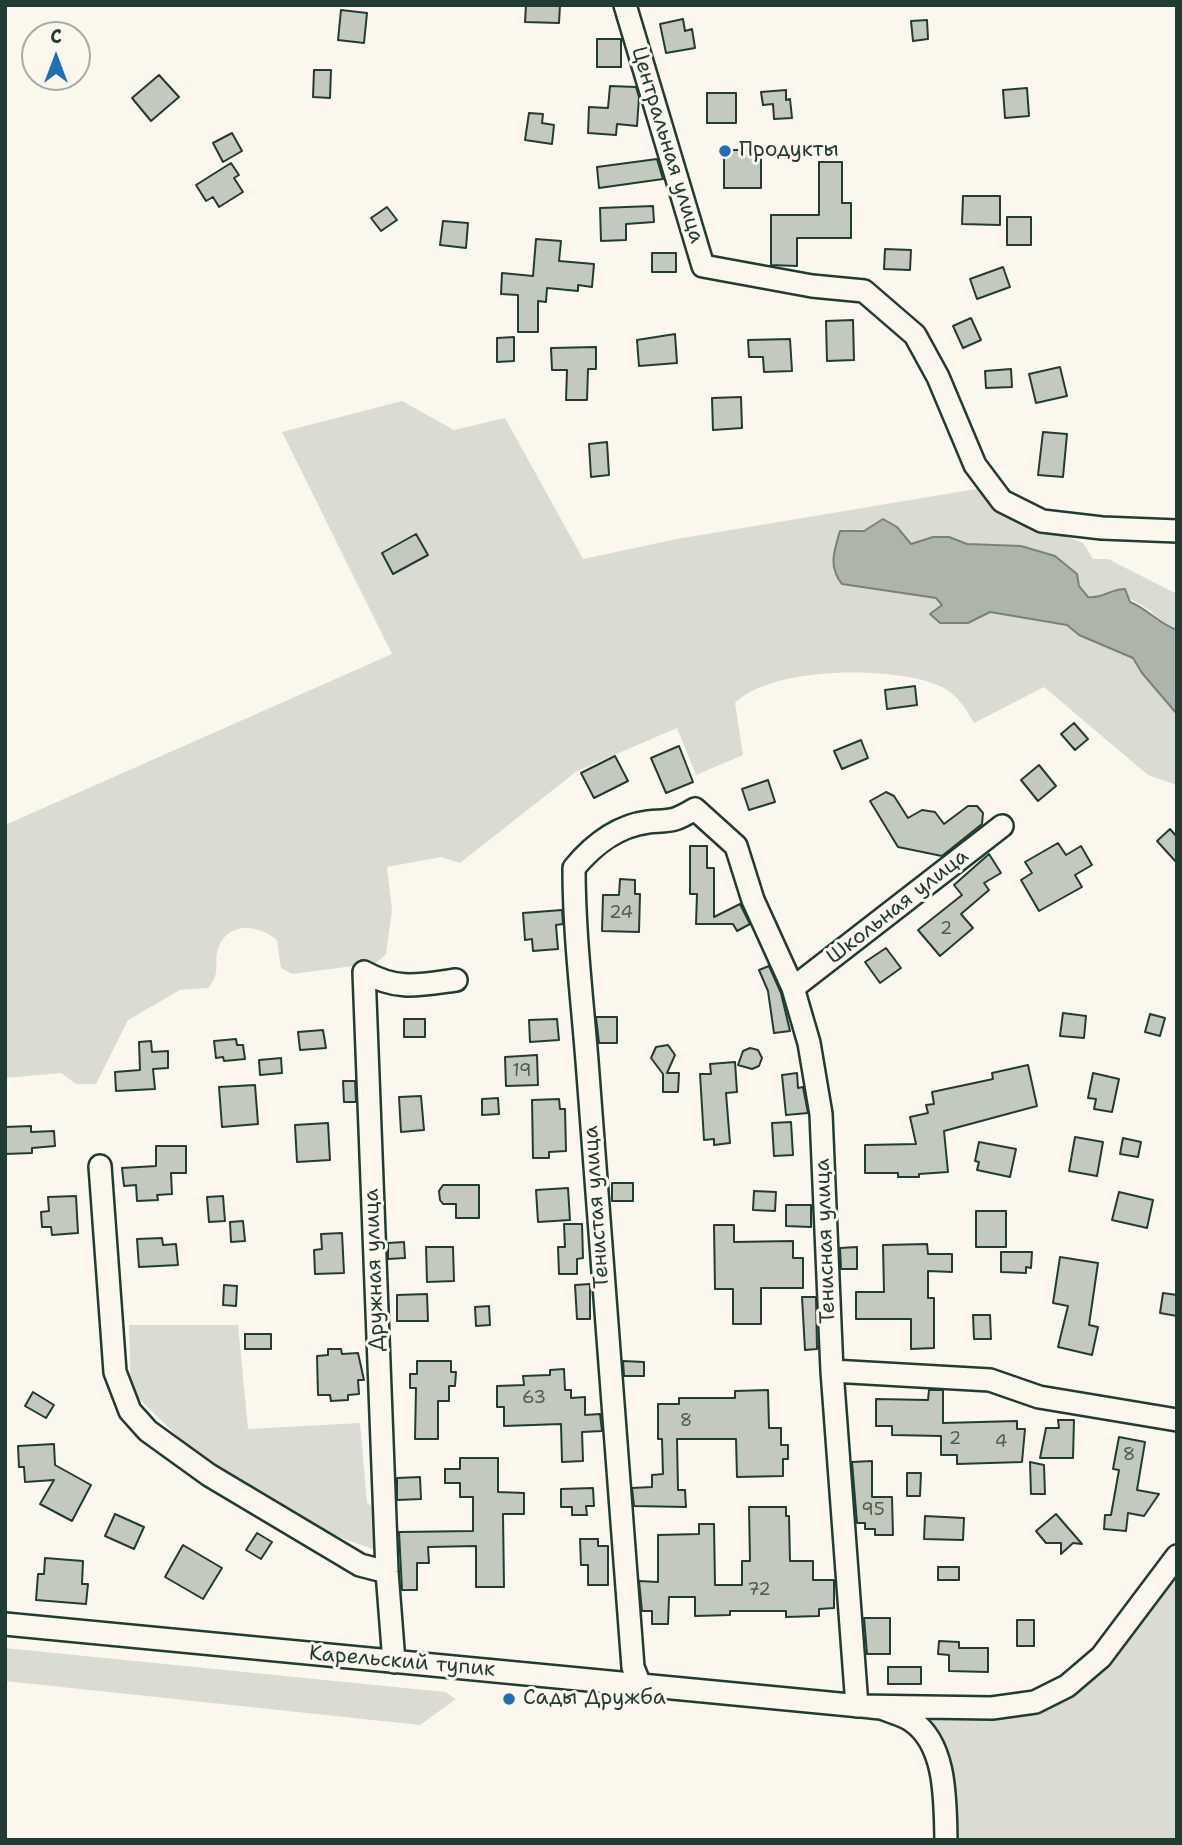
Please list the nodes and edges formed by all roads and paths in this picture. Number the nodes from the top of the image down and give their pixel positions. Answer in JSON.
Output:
{"nodes":[{"id":1,"x":625,"y":5,"type":"edge"},
{"id":2,"x":1177,"y":531,"type":"edge"},
{"id":3,"x":695,"y":809,"type":"joint"},
{"id":4,"x":1002,"y":825,"type":"dead end"},
{"id":5,"x":456,"y":980,"type":"dead end"},
{"id":6,"x":793,"y":988,"type":"junction"},
{"id":7,"x":100,"y":1166,"type":"dead end"},
{"id":8,"x":832,"y":1371,"type":"junction"},
{"id":9,"x":1177,"y":1420,"type":"edge"},
{"id":10,"x":1177,"y":1556,"type":"edge"},
{"id":11,"x":387,"y":1572,"type":"junction"},
{"id":12,"x":5,"y":1624,"type":"edge"},
{"id":13,"x":394,"y":1661,"type":"junction"},
{"id":14,"x":640,"y":1685,"type":"junction"},
{"id":15,"x":857,"y":1706,"type":"junction"},
{"id":16,"x":946,"y":1840,"type":"edge"}],
"edges":[{"from":1,"to":2,"type":"street","name":"Центральная улица"},
{"from":3,"to":6,"type":"street","name":"Тенисная улица"},
{"from":3,"to":14,"type":"street","name":"Тенистая улица"},
{"from":4,"to":6,"type":"street","name":"Школьная улица"},
{"from":5,"to":11,"type":"street","name":"Дружная улица"},
{"from":6,"to":8,"type":"street","name":"Тенисная улица"},
{"from":7,"to":11,"type":"street"},
{"from":8,"to":9,"type":"street"},
{"from":8,"to":15,"type":"street","name":"Тенисная улица"},
{"from":10,"to":15,"type":"street"},
{"from":11,"to":13,"type":"street","name":"Дружная улица"},
{"from":12,"to":13,"type":"street","name":"Карельский тупик"},
{"from":13,"to":14,"type":"street","name":"Карельский тупик"},
{"from":14,"to":15,"type":"street","name":"Карельский тупик"},
{"from":15,"to":16,"type":"street","name":"Карельский тупик"}]}
